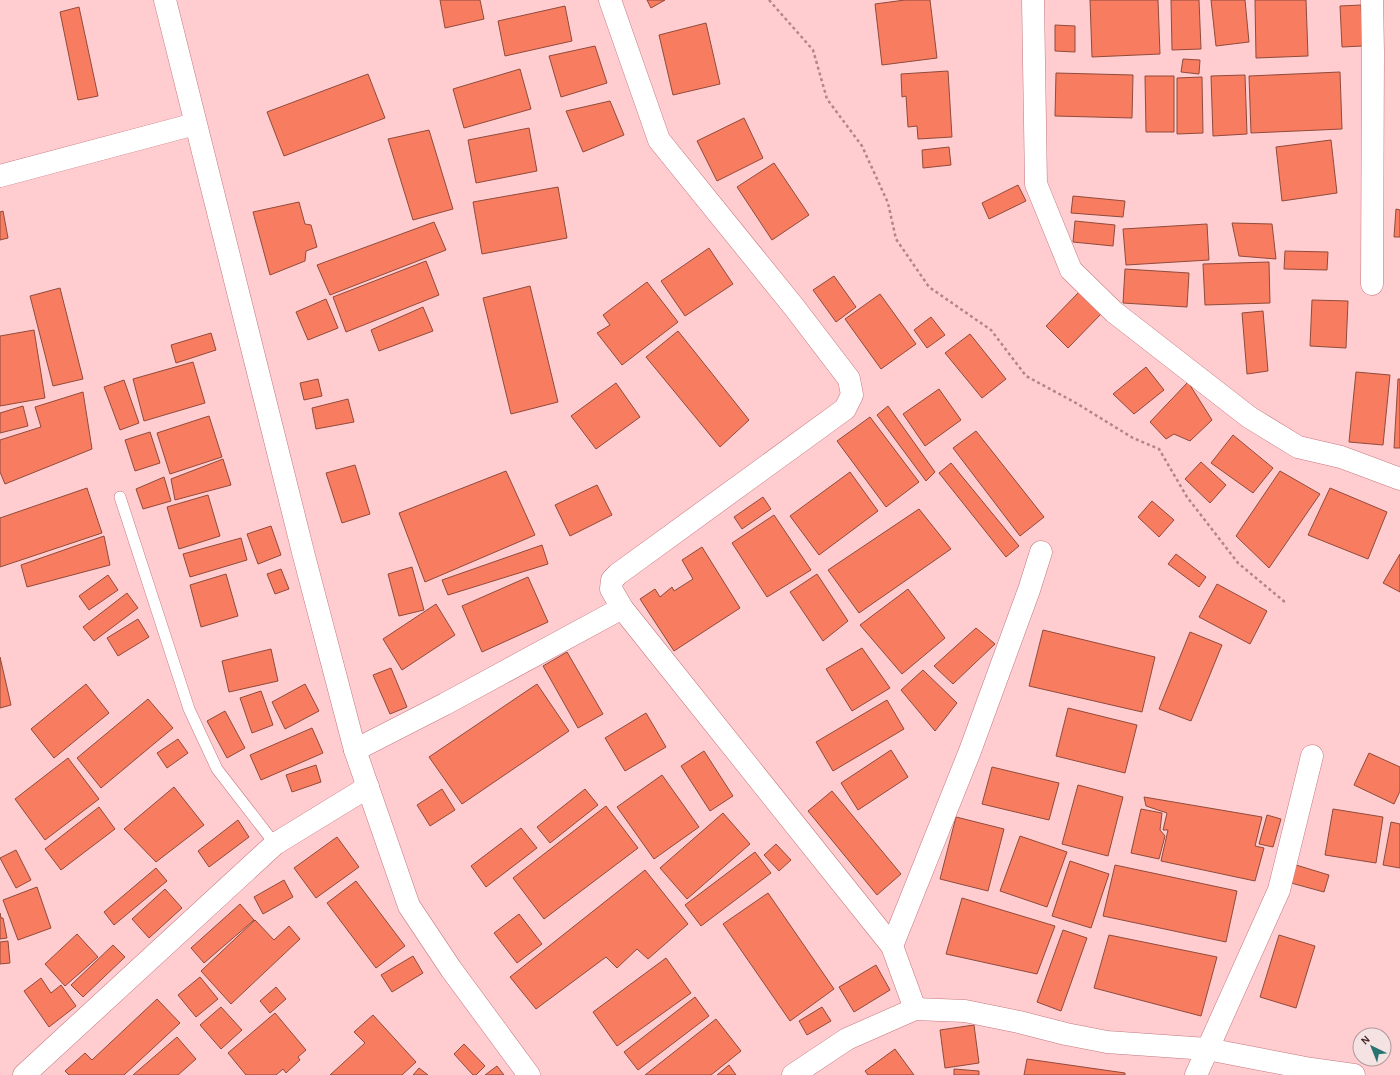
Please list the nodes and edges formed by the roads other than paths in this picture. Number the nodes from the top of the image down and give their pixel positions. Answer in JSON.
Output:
{"nodes":[{"id":1,"x":165,"y":0,"type":"edge"},
{"id":2,"x":610,"y":0,"type":"edge"},
{"id":3,"x":1033,"y":0,"type":"edge"},
{"id":4,"x":1372,"y":0,"type":"edge"},
{"id":5,"x":195,"y":124,"type":"junction"},
{"id":6,"x":0,"y":176,"type":"edge"},
{"id":7,"x":1372,"y":284,"type":"dead end"},
{"id":8,"x":1400,"y":479,"type":"edge"},
{"id":9,"x":120,"y":497,"type":"dead end"},
{"id":10,"x":1041,"y":552,"type":"dead end"},
{"id":11,"x":622,"y":608,"type":"junction"},
{"id":12,"x":355,"y":750,"type":"junction"},
{"id":13,"x":1312,"y":756,"type":"dead end"},
{"id":14,"x":368,"y":787,"type":"junction"},
{"id":15,"x":275,"y":844,"type":"junction"},
{"id":16,"x":892,"y":946,"type":"junction"},
{"id":17,"x":915,"y":1009,"type":"junction"},
{"id":18,"x":1207,"y":1049,"type":"junction"},
{"id":19,"x":24,"y":1075,"type":"edge"},
{"id":20,"x":529,"y":1075,"type":"edge"},
{"id":21,"x":793,"y":1075,"type":"edge"},
{"id":22,"x":1196,"y":1075,"type":"edge"},
{"id":23,"x":1354,"y":1075,"type":"edge"}],
"edges":[{"from":1,"to":5,"type":"street"},
{"from":2,"to":11,"type":"street"},
{"from":3,"to":8,"type":"street"},
{"from":4,"to":7,"type":"street"},
{"from":5,"to":6,"type":"street"},
{"from":5,"to":12,"type":"street"},
{"from":9,"to":15,"type":"lane"},
{"from":10,"to":16,"type":"street"},
{"from":11,"to":12,"type":"street"},
{"from":11,"to":16,"type":"street"},
{"from":12,"to":14,"type":"street"},
{"from":13,"to":18,"type":"street"},
{"from":14,"to":15,"type":"street"},
{"from":14,"to":20,"type":"street"},
{"from":15,"to":19,"type":"street"},
{"from":16,"to":17,"type":"street"},
{"from":17,"to":18,"type":"street"},
{"from":17,"to":21,"type":"street"},
{"from":18,"to":22,"type":"street"},
{"from":18,"to":23,"type":"street"}]}
